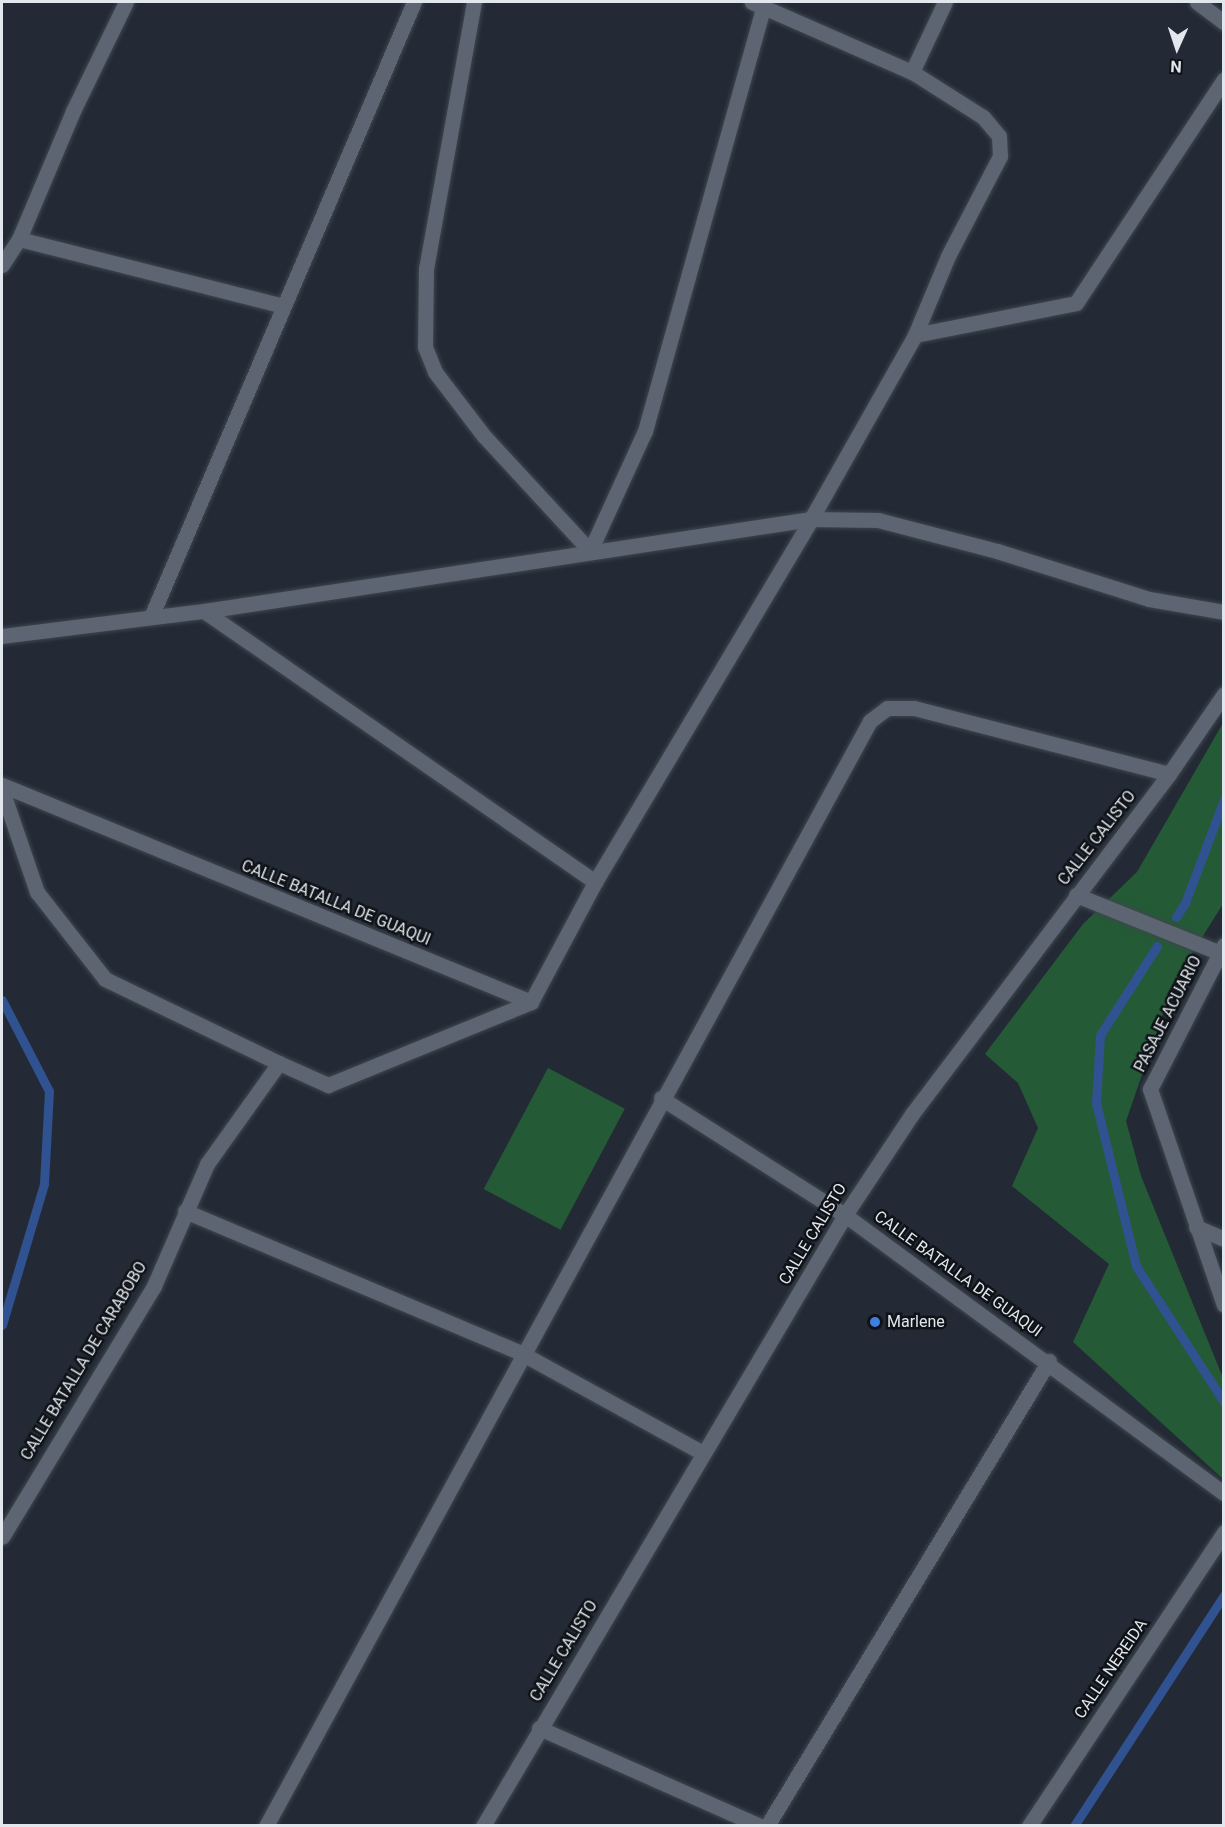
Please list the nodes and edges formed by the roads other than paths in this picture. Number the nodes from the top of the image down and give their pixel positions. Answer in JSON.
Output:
{"nodes":[{"id":1,"x":126,"y":2,"type":"edge"},
{"id":2,"x":414,"y":2,"type":"edge"},
{"id":3,"x":474,"y":2,"type":"edge"},
{"id":4,"x":945,"y":2,"type":"edge"},
{"id":5,"x":1197,"y":2,"type":"edge"},
{"id":6,"x":758,"y":3,"type":"edge"},
{"id":7,"x":1224,"y":22,"type":"edge"},
{"id":8,"x":912,"y":72,"type":"junction"},
{"id":9,"x":1224,"y":80,"type":"edge"},
{"id":10,"x":19,"y":240,"type":"junction"},
{"id":11,"x":2,"y":265,"type":"edge"},
{"id":12,"x":283,"y":306,"type":"junction"},
{"id":13,"x":915,"y":335,"type":"junction"},
{"id":14,"x":811,"y":519,"type":"junction"},
{"id":15,"x":590,"y":551,"type":"junction"},
{"id":16,"x":204,"y":611,"type":"junction"},
{"id":17,"x":1224,"y":612,"type":"edge"},
{"id":18,"x":151,"y":616,"type":"junction"},
{"id":19,"x":2,"y":636,"type":"edge"},
{"id":20,"x":1224,"y":694,"type":"edge"},
{"id":21,"x":1169,"y":774,"type":"junction"},
{"id":22,"x":2,"y":787,"type":"edge"},
{"id":23,"x":595,"y":882,"type":"junction"},
{"id":24,"x":1076,"y":895,"type":"junction"},
{"id":25,"x":1222,"y":955,"type":"edge"},
{"id":26,"x":531,"y":1002,"type":"junction"},
{"id":27,"x":279,"y":1063,"type":"junction"},
{"id":28,"x":661,"y":1098,"type":"junction"},
{"id":29,"x":185,"y":1212,"type":"junction"},
{"id":30,"x":845,"y":1215,"type":"junction"},
{"id":31,"x":1196,"y":1227,"type":"junction"},
{"id":32,"x":1224,"y":1239,"type":"edge"},
{"id":33,"x":1224,"y":1305,"type":"edge"},
{"id":34,"x":521,"y":1353,"type":"junction"},
{"id":35,"x":1049,"y":1361,"type":"junction"},
{"id":36,"x":704,"y":1453,"type":"junction"},
{"id":37,"x":1224,"y":1493,"type":"edge"},
{"id":38,"x":3,"y":1530,"type":"edge"},
{"id":39,"x":1224,"y":1532,"type":"edge"},
{"id":40,"x":539,"y":1728,"type":"junction"},
{"id":41,"x":266,"y":1826,"type":"edge"},
{"id":42,"x":483,"y":1826,"type":"edge"},
{"id":43,"x":759,"y":1826,"type":"edge"},
{"id":44,"x":766,"y":1826,"type":"edge"},
{"id":45,"x":1029,"y":1826,"type":"edge"}],
"edges":[{"from":1,"to":10,"type":"street"},
{"from":2,"to":12,"type":"street"},
{"from":3,"to":15,"type":"street"},
{"from":4,"to":8,"type":"street"},
{"from":5,"to":7,"type":"street"},
{"from":6,"to":8,"type":"street"},
{"from":6,"to":15,"type":"street"},
{"from":8,"to":13,"type":"street"},
{"from":9,"to":13,"type":"street"},
{"from":10,"to":11,"type":"street"},
{"from":10,"to":12,"type":"street"},
{"from":12,"to":18,"type":"street"},
{"from":13,"to":14,"type":"street"},
{"from":14,"to":15,"type":"street"},
{"from":14,"to":17,"type":"street"},
{"from":14,"to":23,"type":"street"},
{"from":15,"to":16,"type":"street"},
{"from":16,"to":18,"type":"street"},
{"from":16,"to":23,"type":"street"},
{"from":18,"to":19,"type":"street"},
{"from":20,"to":21,"type":"street","name":"CALLE CALISTO"},
{"from":21,"to":24,"type":"street","name":"CALLE CALISTO"},
{"from":21,"to":28,"type":"street"},
{"from":22,"to":26,"type":"street","name":"CALLE BATALLA DE GUAQUI"},
{"from":22,"to":27,"type":"street"},
{"from":23,"to":26,"type":"street"},
{"from":24,"to":25,"type":"street"},
{"from":24,"to":30,"type":"street","name":"CALLE CALISTO"},
{"from":25,"to":31,"type":"street","name":"PASAJE ACUARIO"},
{"from":26,"to":27,"type":"street"},
{"from":27,"to":29,"type":"street","name":"CALLE BATALLA DE CARABOBO"},
{"from":28,"to":30,"type":"street","name":"CALLE BATALLA DE GUAQUI"},
{"from":28,"to":34,"type":"street"},
{"from":29,"to":34,"type":"street"},
{"from":29,"to":38,"type":"street","name":"CALLE BATALLA DE CARABOBO"},
{"from":30,"to":35,"type":"street","name":"CALLE BATALLA DE GUAQUI"},
{"from":30,"to":36,"type":"street","name":"CALLE CALISTO"},
{"from":31,"to":32,"type":"street"},
{"from":31,"to":33,"type":"street","name":"PASAJE ACUARIO"},
{"from":34,"to":36,"type":"street"},
{"from":34,"to":41,"type":"street"},
{"from":35,"to":37,"type":"street","name":"CALLE BATALLA DE GUAQUI"},
{"from":35,"to":44,"type":"street"},
{"from":36,"to":40,"type":"street","name":"CALLE CALISTO"},
{"from":39,"to":45,"type":"street","name":"CALLE NEREIDA"},
{"from":40,"to":42,"type":"street","name":"CALLE CALISTO"},
{"from":40,"to":43,"type":"street"}]}
